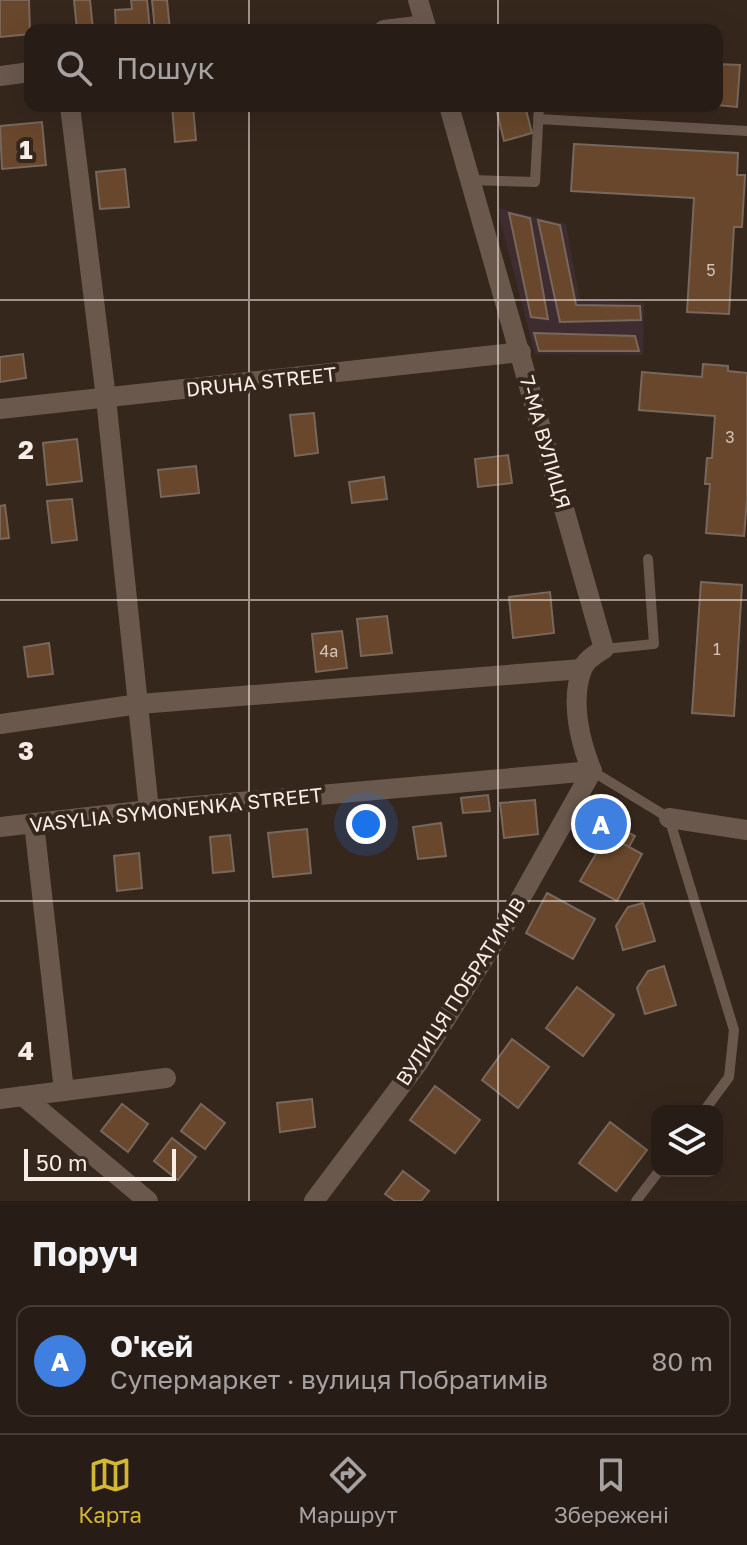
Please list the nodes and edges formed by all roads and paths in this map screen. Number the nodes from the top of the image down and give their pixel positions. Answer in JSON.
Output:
{"nodes":[{"id":1,"x":418,"y":0,"type":"edge"},
{"id":2,"x":425,"y":24,"type":"edge"},
{"id":3,"x":24,"y":73,"type":"edge"},
{"id":4,"x":0,"y":76,"type":"edge"},
{"id":5,"x":71,"y":112,"type":"edge"},
{"id":6,"x":451,"y":112,"type":"edge"},
{"id":7,"x":539,"y":112,"type":"edge"},
{"id":8,"x":538,"y":119,"type":"junction"},
{"id":9,"x":747,"y":131,"type":"edge"},
{"id":10,"x":471,"y":180,"type":"junction"},
{"id":11,"x":521,"y":352,"type":"junction"},
{"id":12,"x":106,"y":398,"type":"junction"},
{"id":13,"x":0,"y":409,"type":"edge"},
{"id":14,"x":648,"y":559,"type":"dead end"},
{"id":15,"x":604,"y":649,"type":"junction"},
{"id":16,"x":582,"y":669,"type":"junction"},
{"id":17,"x":139,"y":704,"type":"junction"},
{"id":18,"x":0,"y":724,"type":"edge"},
{"id":19,"x":592,"y":771,"type":"junction"},
{"id":20,"x":149,"y":810,"type":"junction"},
{"id":21,"x":669,"y":818,"type":"junction"},
{"id":22,"x":34,"y":823,"type":"junction"},
{"id":23,"x":0,"y":827,"type":"edge"},
{"id":24,"x":747,"y":830,"type":"edge"},
{"id":25,"x":166,"y":1078,"type":"dead end"},
{"id":26,"x":64,"y":1091,"type":"junction"},
{"id":27,"x":23,"y":1096,"type":"junction"},
{"id":28,"x":0,"y":1099,"type":"edge"},
{"id":29,"x":708,"y":1105,"type":"edge"},
{"id":30,"x":654,"y":1177,"type":"edge"},
{"id":31,"x":148,"y":1201,"type":"edge"},
{"id":32,"x":314,"y":1201,"type":"edge"},
{"id":33,"x":636,"y":1201,"type":"edge"}],
"edges":[{"from":1,"to":2,"type":"street"},
{"from":3,"to":4,"type":"street"},
{"from":5,"to":12,"type":"street"},
{"from":6,"to":10,"type":"street","name":"7-МА ВУЛИЦЯ"},
{"from":7,"to":8,"type":"lane"},
{"from":8,"to":9,"type":"lane"},
{"from":8,"to":10,"type":"lane"},
{"from":10,"to":11,"type":"street","name":"7-МА ВУЛИЦЯ"},
{"from":11,"to":12,"type":"street","name":"DRUHA STREET"},
{"from":11,"to":15,"type":"street","name":"7-МА ВУЛИЦЯ"},
{"from":12,"to":13,"type":"street","name":"DRUHA STREET"},
{"from":12,"to":17,"type":"street"},
{"from":14,"to":15,"type":"lane"},
{"from":15,"to":16,"type":"street"},
{"from":16,"to":17,"type":"street"},
{"from":16,"to":19,"type":"street"},
{"from":17,"to":18,"type":"street"},
{"from":17,"to":20,"type":"street"},
{"from":19,"to":20,"type":"street","name":"VASYLIA SYMONENKA STREET"},
{"from":19,"to":21,"type":"lane"},
{"from":19,"to":32,"type":"street","name":"ВУЛИЦЯ ПОБРАТИМІВ"},
{"from":20,"to":22,"type":"street","name":"VASYLIA SYMONENKA STREET"},
{"from":21,"to":24,"type":"street"},
{"from":21,"to":29,"type":"lane"},
{"from":22,"to":23,"type":"street","name":"VASYLIA SYMONENKA STREET"},
{"from":22,"to":26,"type":"street"},
{"from":25,"to":26,"type":"street"},
{"from":26,"to":27,"type":"street"},
{"from":27,"to":28,"type":"street"},
{"from":27,"to":31,"type":"street"},
{"from":30,"to":33,"type":"lane"}]}
